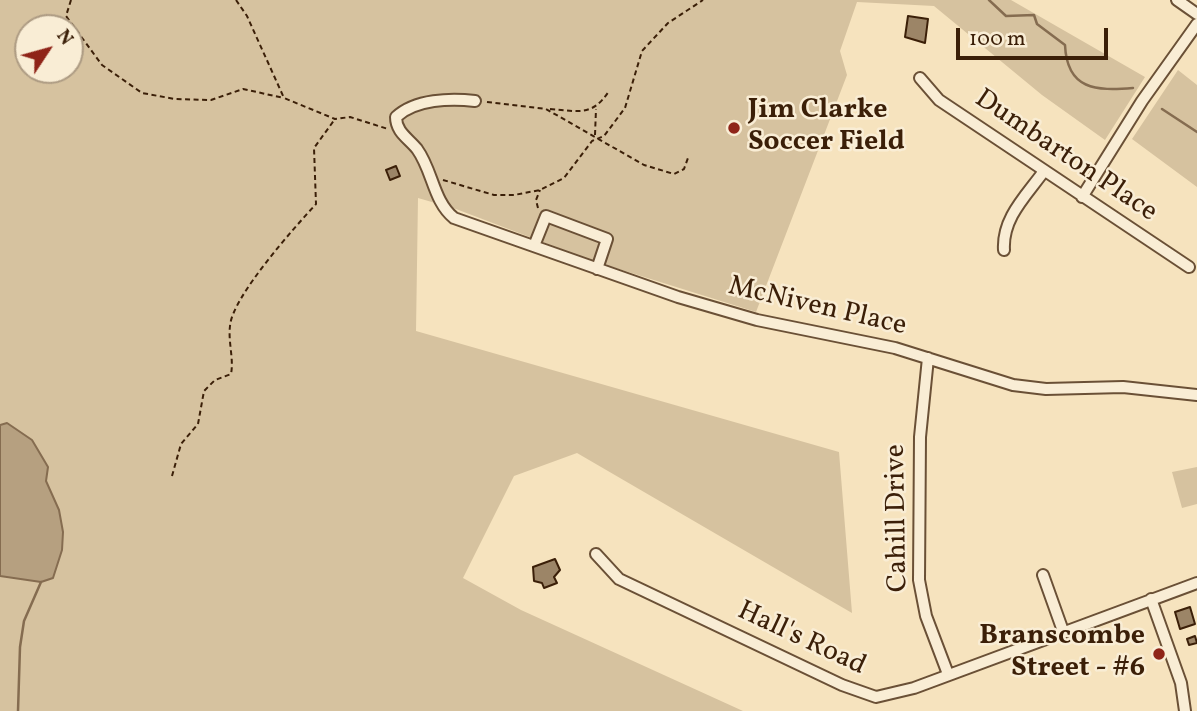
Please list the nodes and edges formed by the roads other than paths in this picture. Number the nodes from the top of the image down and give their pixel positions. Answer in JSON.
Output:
{"nodes":[{"id":1,"x":1177,"y":0,"type":"edge"},
{"id":2,"x":1197,"y":15,"type":"edge"},
{"id":3,"x":1197,"y":24,"type":"edge"},
{"id":4,"x":920,"y":78,"type":"dead end"},
{"id":5,"x":475,"y":101,"type":"road end"},
{"id":6,"x":1044,"y":171,"type":"junction"},
{"id":7,"x":1082,"y":197,"type":"junction"},
{"id":8,"x":534,"y":246,"type":"junction"},
{"id":9,"x":1004,"y":250,"type":"dead end"},
{"id":10,"x":1189,"y":267,"type":"dead end"},
{"id":11,"x":597,"y":269,"type":"junction"},
{"id":12,"x":928,"y":358,"type":"junction"},
{"id":13,"x":1197,"y":395,"type":"edge"},
{"id":14,"x":596,"y":554,"type":"dead end"},
{"id":15,"x":1043,"y":575,"type":"dead end"},
{"id":16,"x":1197,"y":583,"type":"edge"},
{"id":17,"x":1150,"y":600,"type":"junction"},
{"id":18,"x":1063,"y":631,"type":"junction"},
{"id":19,"x":948,"y":674,"type":"junction"},
{"id":20,"x":1185,"y":711,"type":"edge"}],
"edges":[{"from":1,"to":2,"type":"street"},
{"from":3,"to":7,"type":"street"},
{"from":4,"to":6,"type":"street","name":"Dumbarton Place"},
{"from":5,"to":8,"type":"street","name":"McNiven Place"},
{"from":6,"to":7,"type":"street","name":"Dumbarton Place"},
{"from":6,"to":9,"type":"street"},
{"from":7,"to":10,"type":"street","name":"Dumbarton Place"},
{"from":8,"to":11,"type":"street","name":"McNiven Place"},
{"from":8,"to":11,"type":"street"},
{"from":11,"to":12,"type":"street","name":"McNiven Place"},
{"from":12,"to":13,"type":"street","name":"McNiven Place"},
{"from":12,"to":19,"type":"street","name":"Cahill Drive"},
{"from":14,"to":19,"type":"street","name":"Hall's Road"},
{"from":15,"to":18,"type":"street"},
{"from":16,"to":17,"type":"street","name":"Hall's Road"},
{"from":17,"to":18,"type":"street","name":"Hall's Road"},
{"from":17,"to":20,"type":"street"},
{"from":18,"to":19,"type":"street","name":"Hall's Road"}]}
